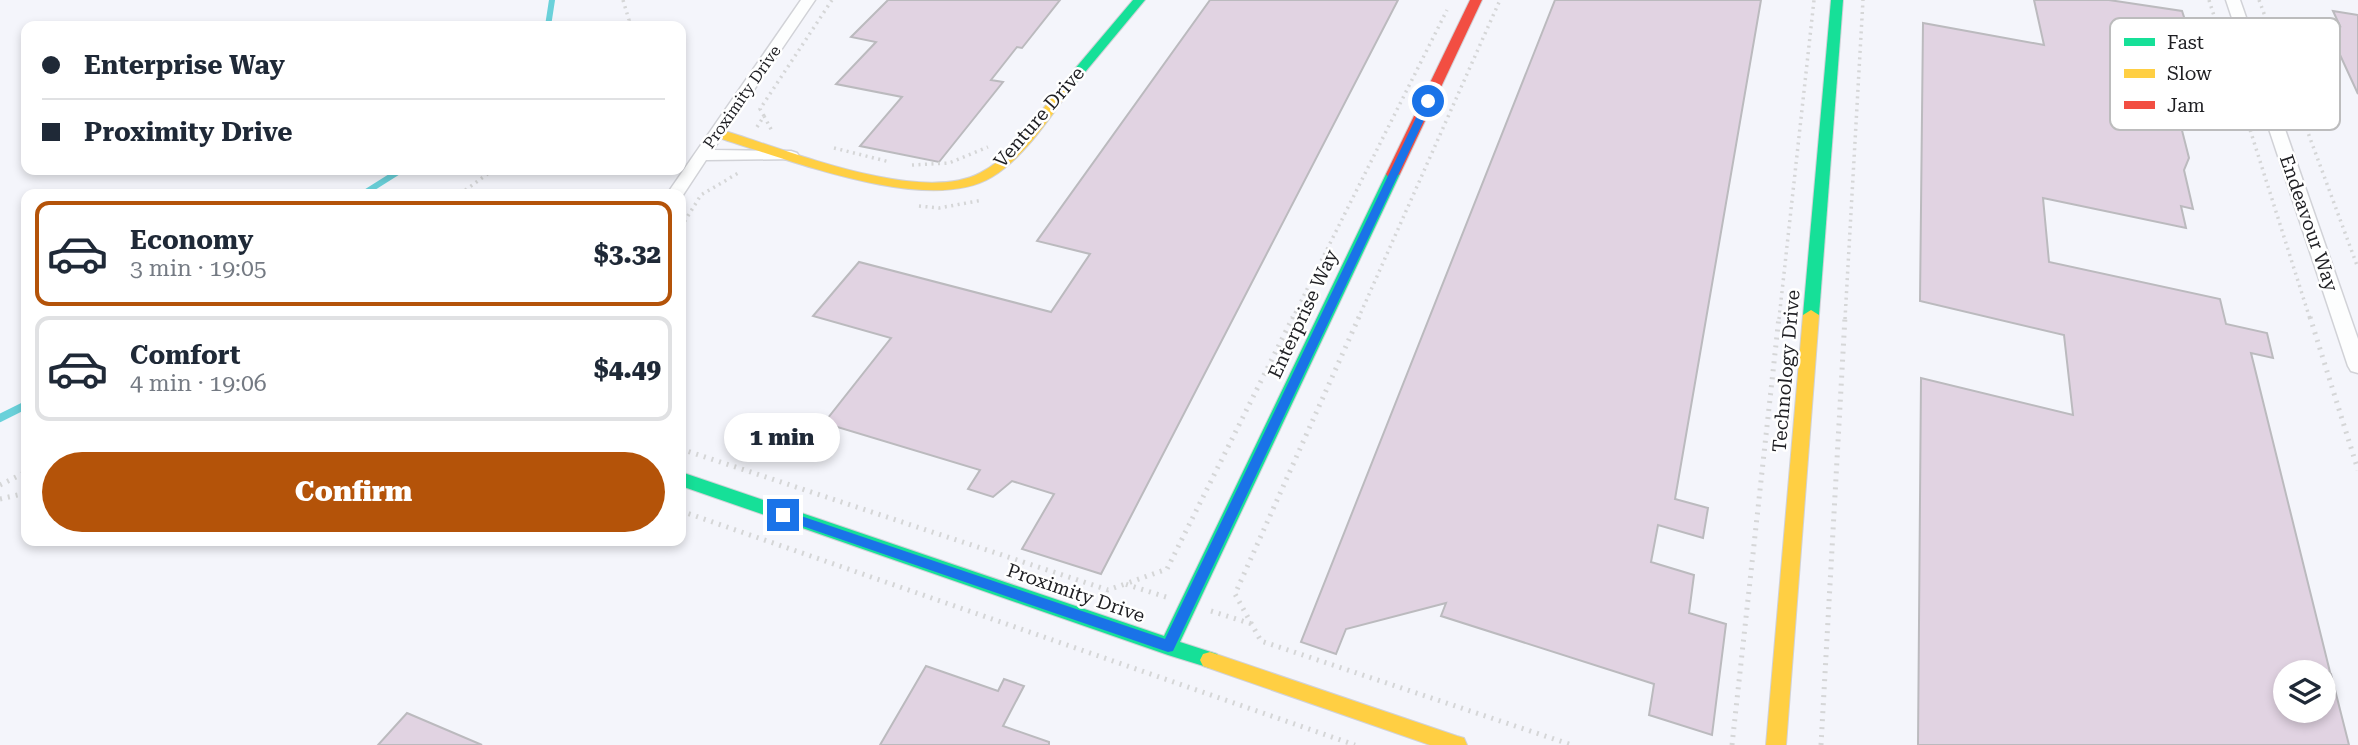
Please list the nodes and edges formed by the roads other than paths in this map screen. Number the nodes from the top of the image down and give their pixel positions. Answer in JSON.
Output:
{"nodes":[{"id":1,"x":808,"y":0,"type":"edge"},
{"id":2,"x":1139,"y":0,"type":"edge"},
{"id":3,"x":1476,"y":0,"type":"edge"},
{"id":4,"x":1837,"y":0,"type":"edge"},
{"id":5,"x":2233,"y":0,"type":"edge"},
{"id":6,"x":2239,"y":18,"type":"edge"},
{"id":7,"x":2277,"y":130,"type":"edge"},
{"id":8,"x":717,"y":133,"type":"junction"},
{"id":9,"x":744,"y":147,"type":"junction"},
{"id":10,"x":702,"y":155,"type":"junction"},
{"id":11,"x":792,"y":156,"type":"joint"},
{"id":12,"x":678,"y":189,"type":"edge"},
{"id":13,"x":2358,"y":366,"type":"edge"},
{"id":14,"x":686,"y":482,"type":"edge"},
{"id":15,"x":1168,"y":646,"type":"junction"},
{"id":16,"x":1457,"y":745,"type":"edge"},
{"id":17,"x":1776,"y":745,"type":"edge"}],
"edges":[{"from":1,"to":8,"type":"street","name":"Proximity Drive"},
{"from":2,"to":11,"type":"street","name":"Venture Drive"},
{"from":3,"to":15,"type":"street","name":"Enterprise Way"},
{"from":4,"to":17,"type":"street","name":"Technology Drive"},
{"from":5,"to":6,"type":"street","name":"Endeavour Way"},
{"from":7,"to":13,"type":"street","name":"Endeavour Way"},
{"from":8,"to":9,"type":"street","name":"Venture Drive"},
{"from":8,"to":10,"type":"street","name":"Proximity Drive"},
{"from":9,"to":10,"type":"street","name":"Venture Drive"},
{"from":9,"to":11,"type":"street","name":"Venture Drive"},
{"from":10,"to":12,"type":"street","name":"Proximity Drive"},
{"from":14,"to":15,"type":"street","name":"Proximity Drive"},
{"from":15,"to":16,"type":"street","name":"Proximity Drive"}]}
